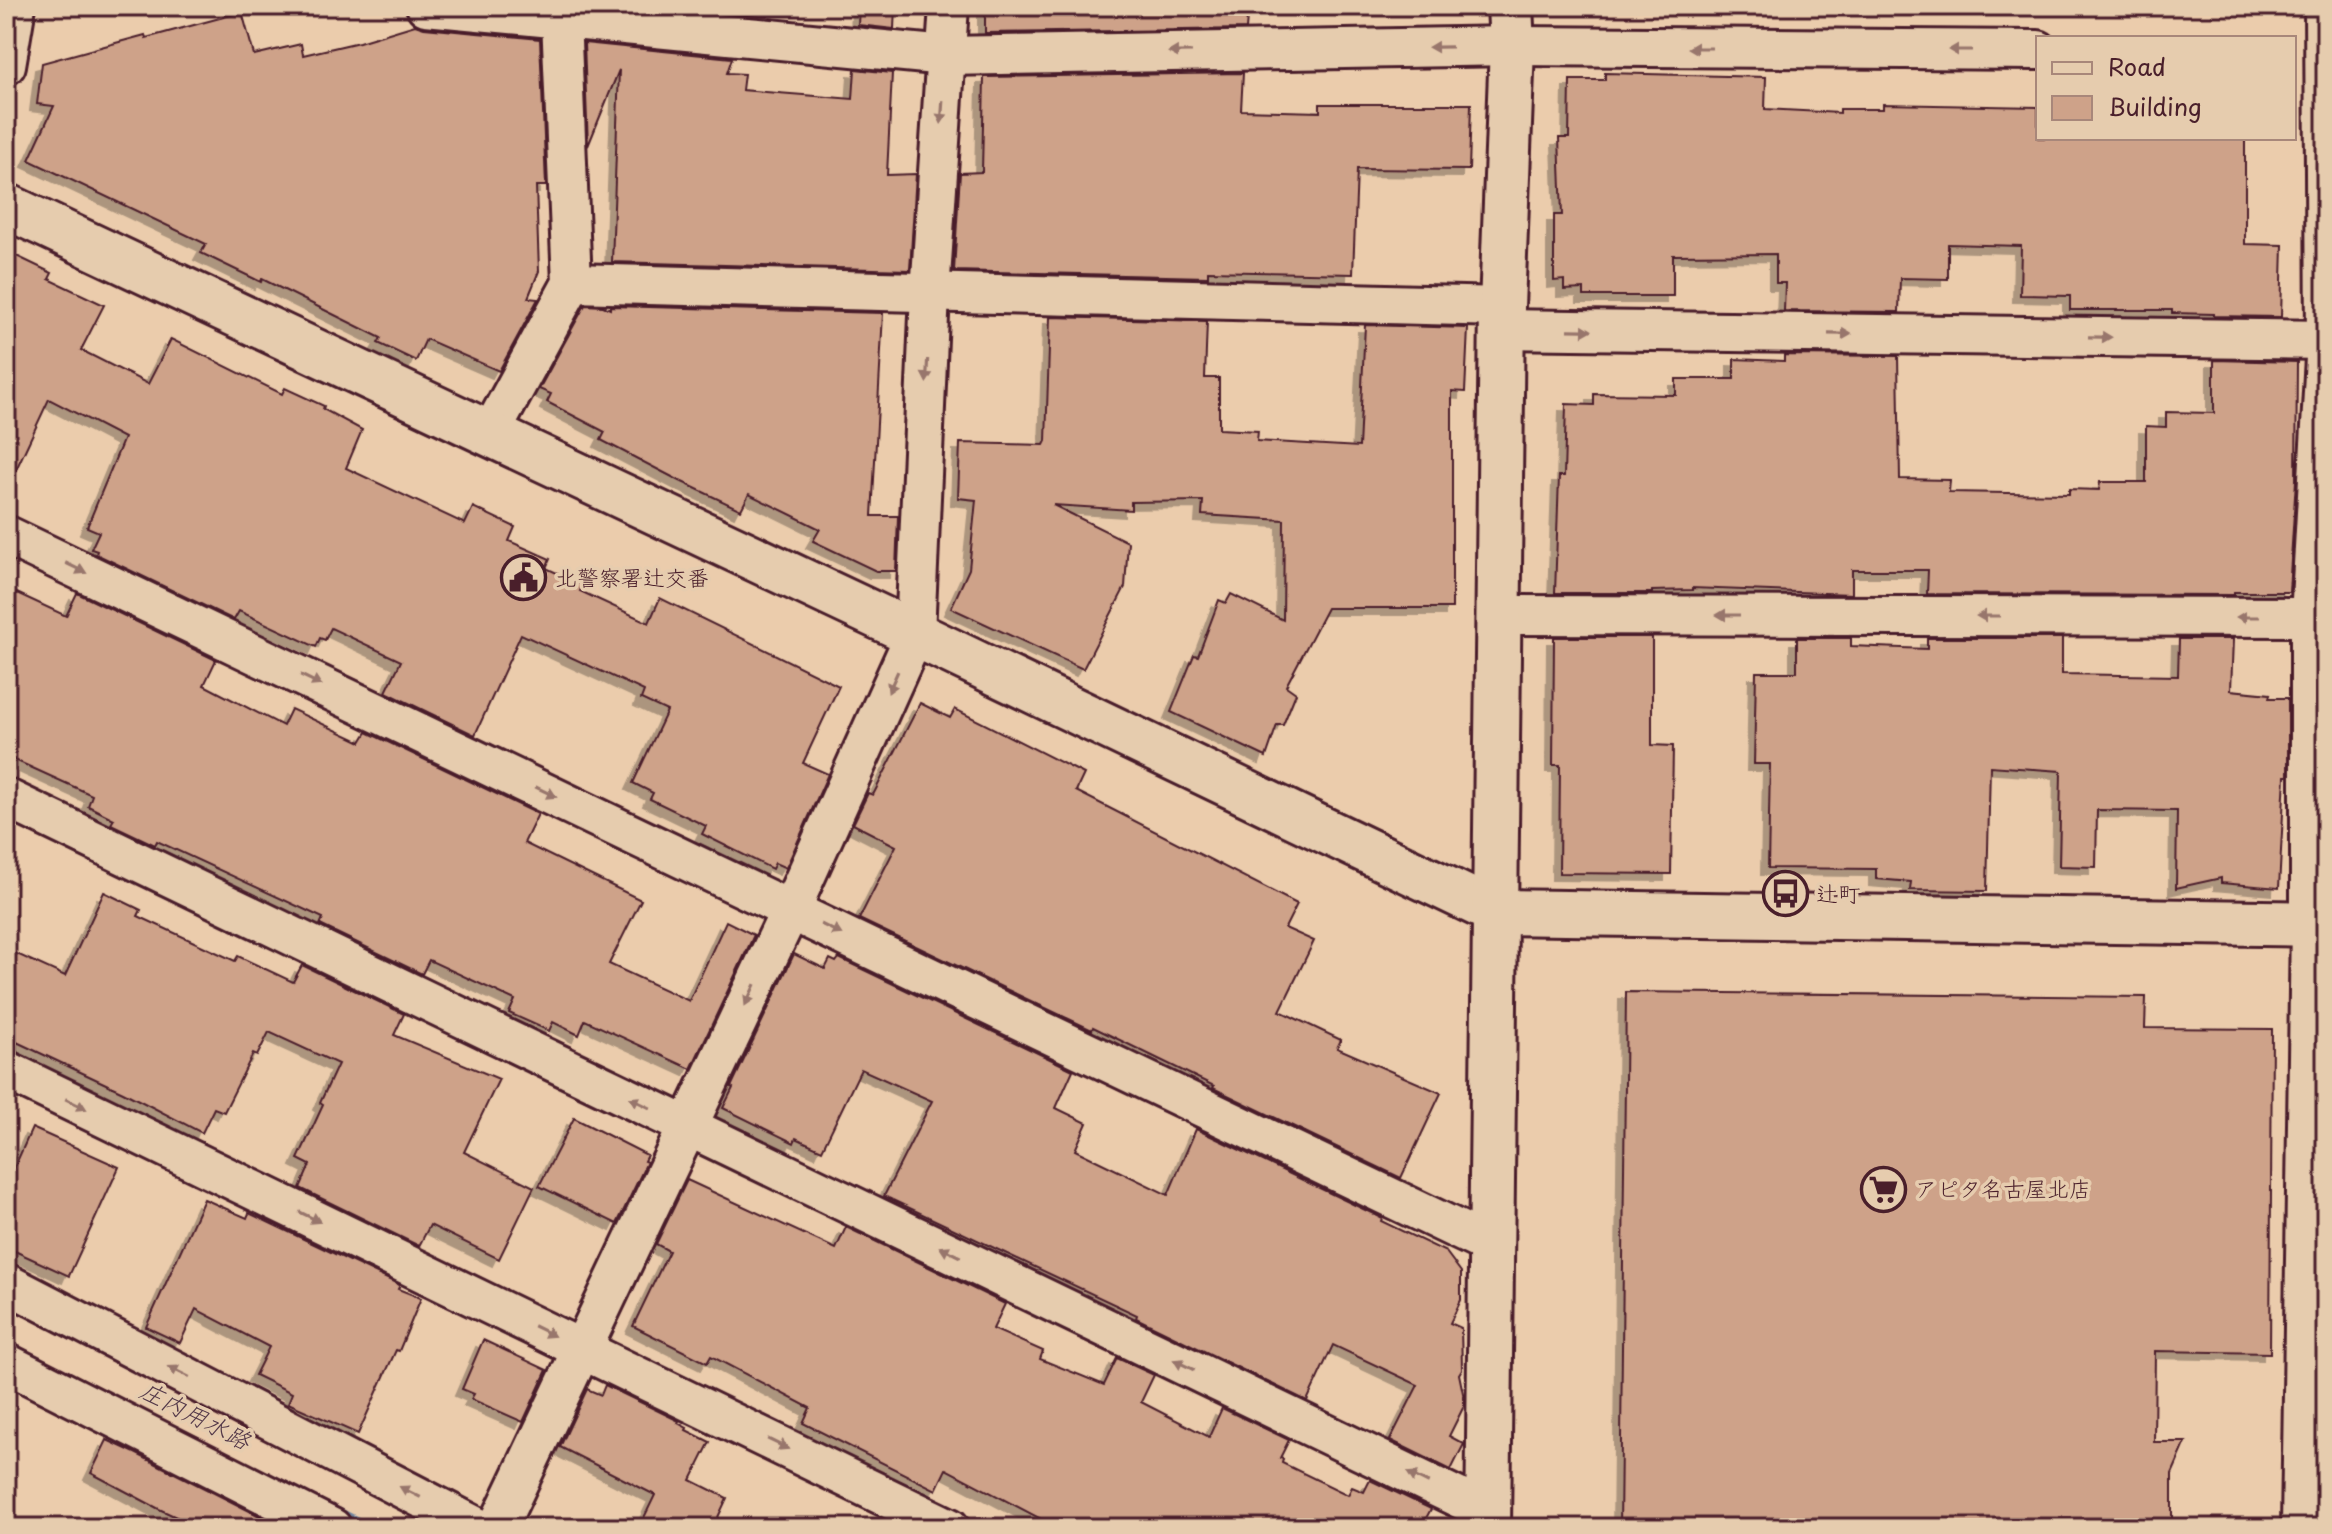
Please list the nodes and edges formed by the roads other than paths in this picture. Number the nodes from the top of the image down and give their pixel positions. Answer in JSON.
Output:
{"nodes":[{"id":1,"x":16,"y":6,"type":"edge"},
{"id":2,"x":426,"y":6,"type":"edge"},
{"id":3,"x":949,"y":6,"type":"edge"},
{"id":4,"x":2324,"y":6,"type":"edge"},
{"id":5,"x":561,"y":18,"type":"junction"},
{"id":6,"x":1511,"y":26,"type":"edge"},
{"id":7,"x":2036,"y":50,"type":"edge"},
{"id":8,"x":2314,"y":53,"type":"edge"},
{"id":9,"x":946,"y":56,"type":"junction"},
{"id":10,"x":6,"y":65,"type":"edge"},
{"id":11,"x":6,"y":206,"type":"edge"},
{"id":12,"x":572,"y":283,"type":"junction"},
{"id":13,"x":930,"y":293,"type":"junction"},
{"id":14,"x":1502,"y":318,"type":"junction"},
{"id":15,"x":2326,"y":340,"type":"edge"},
{"id":16,"x":490,"y":434,"type":"junction"},
{"id":17,"x":6,"y":535,"type":"edge"},
{"id":18,"x":1499,"y":615,"type":"junction"},
{"id":19,"x":2318,"y":617,"type":"edge"},
{"id":20,"x":915,"y":634,"type":"junction"},
{"id":21,"x":6,"y":798,"type":"edge"},
{"id":22,"x":791,"y":909,"type":"junction"},
{"id":23,"x":1495,"y":912,"type":"junction"},
{"id":24,"x":2318,"y":924,"type":"edge"},
{"id":25,"x":6,"y":1070,"type":"edge"},
{"id":26,"x":688,"y":1126,"type":"junction"},
{"id":27,"x":1492,"y":1246,"type":"junction"},
{"id":28,"x":2315,"y":1252,"type":"edge"},
{"id":29,"x":6,"y":1283,"type":"edge"},
{"id":30,"x":582,"y":1349,"type":"junction"},
{"id":31,"x":6,"y":1363,"type":"edge"},
{"id":32,"x":1488,"y":1520,"type":"edge"},
{"id":33,"x":332,"y":1528,"type":"edge"},
{"id":34,"x":479,"y":1528,"type":"edge"},
{"id":35,"x":497,"y":1528,"type":"edge"},
{"id":36,"x":950,"y":1528,"type":"edge"},
{"id":37,"x":2301,"y":1528,"type":"edge"}],
"edges":[{"from":1,"to":10,"type":"street"},
{"from":2,"to":5,"type":"street"},
{"from":3,"to":9,"type":"street"},
{"from":4,"to":8,"type":"street"},
{"from":5,"to":9,"type":"street"},
{"from":5,"to":12,"type":"street"},
{"from":7,"to":6,"type":"street","one_way":true},
{"from":6,"to":9,"type":"street","one_way":true},
{"from":6,"to":14,"type":"street"},
{"from":8,"to":15,"type":"street"},
{"from":9,"to":13,"type":"street","one_way":true},
{"from":11,"to":16,"type":"street"},
{"from":12,"to":13,"type":"street"},
{"from":12,"to":16,"type":"street"},
{"from":13,"to":14,"type":"street"},
{"from":13,"to":20,"type":"street","one_way":true},
{"from":14,"to":15,"type":"street","one_way":true},
{"from":14,"to":18,"type":"street"},
{"from":15,"to":19,"type":"street"},
{"from":16,"to":20,"type":"street"},
{"from":17,"to":22,"type":"street","one_way":true},
{"from":19,"to":18,"type":"street","one_way":true},
{"from":18,"to":23,"type":"street"},
{"from":19,"to":24,"type":"street"},
{"from":20,"to":22,"type":"street","one_way":true},
{"from":20,"to":23,"type":"street"},
{"from":26,"to":21,"type":"street","one_way":true},
{"from":22,"to":26,"type":"street","one_way":true},
{"from":22,"to":27,"type":"street","one_way":true},
{"from":23,"to":24,"type":"street"},
{"from":23,"to":27,"type":"street"},
{"from":24,"to":28,"type":"street"},
{"from":25,"to":30,"type":"street","one_way":true},
{"from":26,"to":30,"type":"street"},
{"from":32,"to":26,"type":"street","one_way":true},
{"from":27,"to":32,"type":"street"},
{"from":28,"to":37,"type":"street"},
{"from":34,"to":29,"type":"street","one_way":true},
{"from":30,"to":35,"type":"street"},
{"from":30,"to":36,"type":"street","one_way":true},
{"from":31,"to":33,"type":"street"}]}
